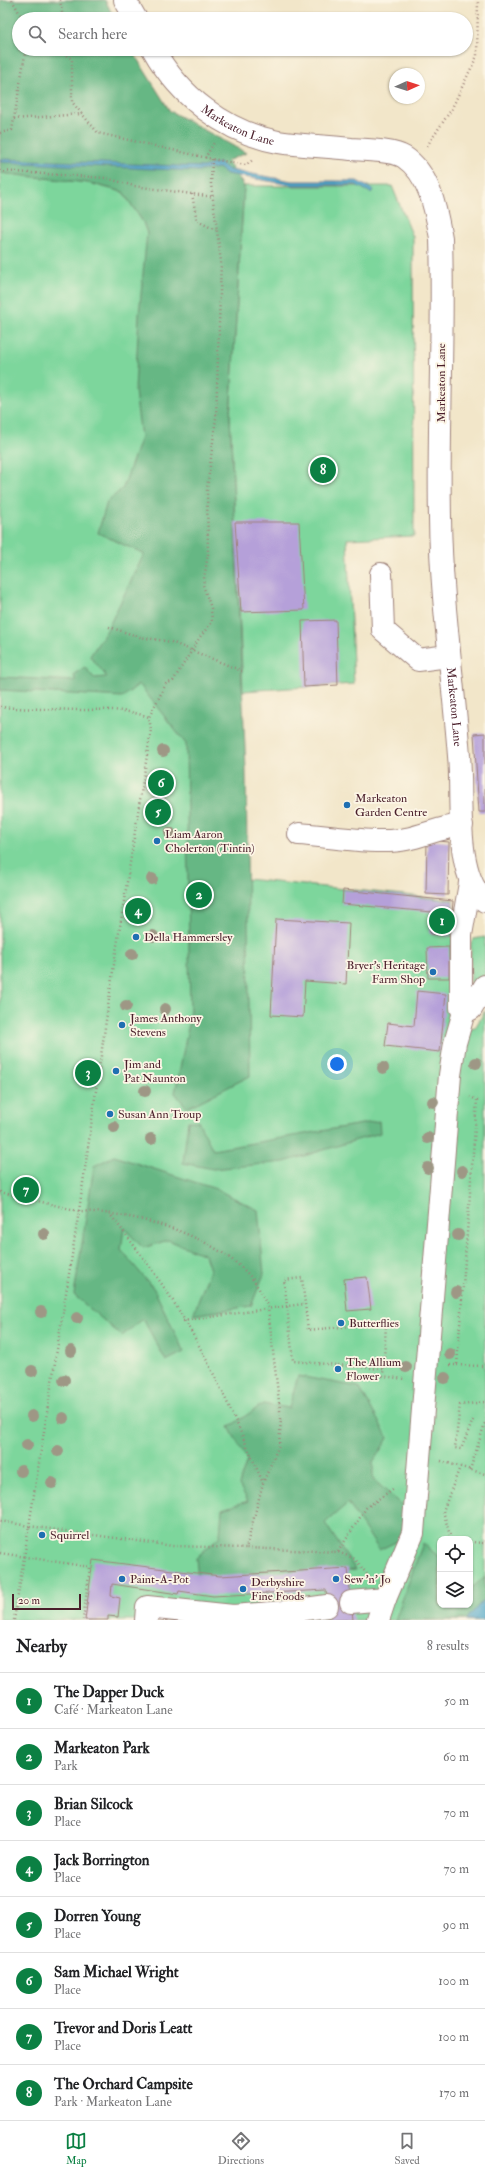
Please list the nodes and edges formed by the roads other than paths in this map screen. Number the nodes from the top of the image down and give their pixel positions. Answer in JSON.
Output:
{"nodes":[{"id":1,"x":126,"y":0,"type":"edge"},
{"id":2,"x":132,"y":12,"type":"edge"},
{"id":3,"x":157,"y":56,"type":"edge"},
{"id":4,"x":381,"y":574,"type":"dead end"},
{"id":5,"x":448,"y":656,"type":"junction"},
{"id":6,"x":462,"y":825,"type":"junction"},
{"id":7,"x":299,"y":834,"type":"dead end"},
{"id":8,"x":470,"y":883,"type":"junction"},
{"id":9,"x":485,"y":901,"type":"edge"},
{"id":10,"x":485,"y":986,"type":"edge"},
{"id":11,"x":464,"y":1012,"type":"junction"},
{"id":12,"x":386,"y":1599,"type":"junction"},
{"id":13,"x":351,"y":1602,"type":"dead end"},
{"id":14,"x":327,"y":1606,"type":"dead end"},
{"id":15,"x":146,"y":1620,"type":"edge"},
{"id":16,"x":378,"y":1620,"type":"edge"}],
"edges":[{"from":1,"to":2,"type":"street"},
{"from":3,"to":5,"type":"street","name":"Markeaton Lane"},
{"from":4,"to":5,"type":"street"},
{"from":5,"to":6,"type":"street","name":"Markeaton Lane"},
{"from":6,"to":7,"type":"street"},
{"from":6,"to":8,"type":"street","name":"Markeaton Lane"},
{"from":8,"to":9,"type":"street","name":"Markeaton Lane"},
{"from":8,"to":11,"type":"street"},
{"from":10,"to":11,"type":"street"},
{"from":11,"to":12,"type":"street"},
{"from":12,"to":13,"type":"street"},
{"from":12,"to":16,"type":"street"},
{"from":14,"to":15,"type":"street"}]}
